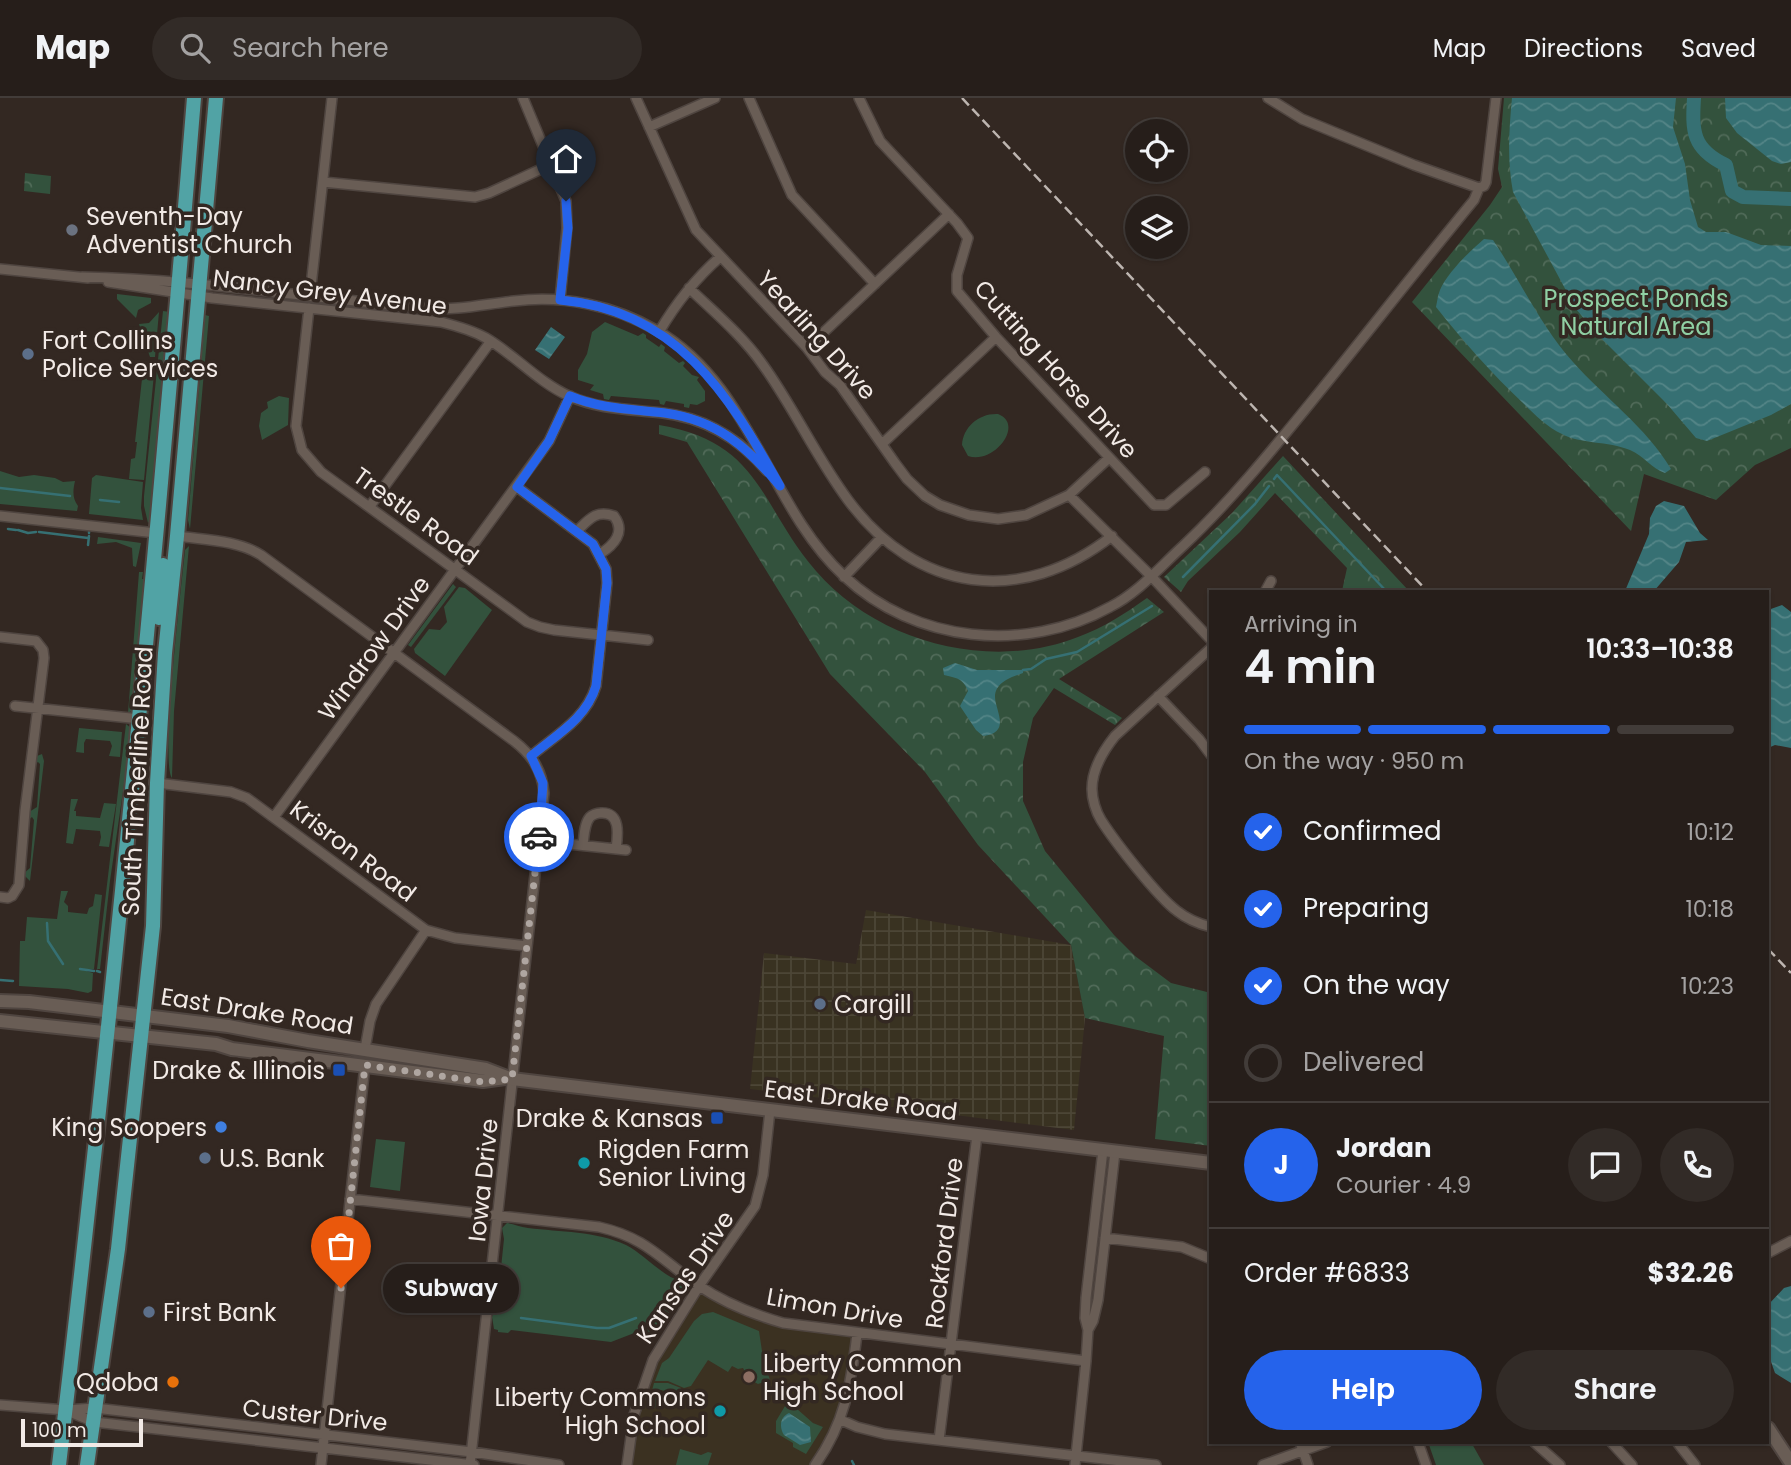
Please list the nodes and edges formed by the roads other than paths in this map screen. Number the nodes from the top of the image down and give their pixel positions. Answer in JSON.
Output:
{"nodes":[{"id":1,"x":194,"y":98,"type":"edge"},
{"id":2,"x":206,"y":98,"type":"edge"},
{"id":3,"x":216,"y":98,"type":"edge"},
{"id":4,"x":332,"y":98,"type":"edge"},
{"id":5,"x":523,"y":98,"type":"edge"},
{"id":6,"x":636,"y":98,"type":"edge"},
{"id":7,"x":715,"y":98,"type":"edge"},
{"id":8,"x":749,"y":98,"type":"edge"},
{"id":9,"x":859,"y":98,"type":"edge"},
{"id":10,"x":1268,"y":98,"type":"edge"},
{"id":11,"x":1496,"y":98,"type":"edge"},
{"id":12,"x":212,"y":126,"type":"junction"},
{"id":13,"x":649,"y":127,"type":"junction"},
{"id":14,"x":552,"y":164,"type":"junction"},
{"id":15,"x":323,"y":182,"type":"junction"},
{"id":16,"x":1479,"y":188,"type":"junction"},
{"id":17,"x":949,"y":214,"type":"junction"},
{"id":18,"x":720,"y":257,"type":"junction"},
{"id":19,"x":0,"y":269,"type":"edge"},
{"id":20,"x":875,"y":284,"type":"junction"},
{"id":21,"x":178,"y":287,"type":"junction"},
{"id":22,"x":689,"y":288,"type":"junction"},
{"id":23,"x":199,"y":290,"type":"junction"},
{"id":24,"x":310,"y":295,"type":"junction"},
{"id":25,"x":560,"y":300,"type":"junction"},
{"id":26,"x":309,"y":308,"type":"junction"},
{"id":27,"x":659,"y":332,"type":"junction"},
{"id":28,"x":996,"y":337,"type":"junction"},
{"id":29,"x":491,"y":341,"type":"junction"},
{"id":30,"x":807,"y":348,"type":"junction"},
{"id":31,"x":570,"y":396,"type":"junction"},
{"id":32,"x":165,"y":429,"type":"junction"},
{"id":33,"x":882,"y":444,"type":"junction"},
{"id":34,"x":1110,"y":458,"type":"junction"},
{"id":35,"x":1205,"y":472,"type":"dead end"},
{"id":36,"x":780,"y":486,"type":"junction"},
{"id":37,"x":517,"y":487,"type":"junction"},
{"id":38,"x":1069,"y":495,"type":"junction"},
{"id":39,"x":370,"y":506,"type":"junction"},
{"id":40,"x":0,"y":516,"type":"edge"},
{"id":41,"x":578,"y":530,"type":"junction"},
{"id":42,"x":156,"y":533,"type":"junction"},
{"id":43,"x":177,"y":536,"type":"junction"},
{"id":44,"x":1112,"y":536,"type":"junction"},
{"id":45,"x":881,"y":538,"type":"junction"},
{"id":46,"x":600,"y":554,"type":"junction"},
{"id":47,"x":456,"y":569,"type":"junction"},
{"id":48,"x":1151,"y":576,"type":"junction"},
{"id":49,"x":844,"y":577,"type":"junction"},
{"id":50,"x":1271,"y":581,"type":"dead end"},
{"id":51,"x":1266,"y":590,"type":"edge"},
{"id":52,"x":602,"y":635,"type":"junction"},
{"id":53,"x":0,"y":637,"type":"edge"},
{"id":54,"x":1209,"y":638,"type":"edge"},
{"id":55,"x":648,"y":640,"type":"dead end"},
{"id":56,"x":1209,"y":650,"type":"edge"},
{"id":57,"x":395,"y":652,"type":"junction"},
{"id":58,"x":165,"y":653,"type":"junction"},
{"id":59,"x":1158,"y":696,"type":"junction"},
{"id":60,"x":15,"y":706,"type":"dead end"},
{"id":61,"x":37,"y":709,"type":"junction"},
{"id":62,"x":140,"y":719,"type":"junction"},
{"id":63,"x":1209,"y":752,"type":"edge"},
{"id":64,"x":531,"y":756,"type":"junction"},
{"id":65,"x":157,"y":783,"type":"junction"},
{"id":66,"x":274,"y":817,"type":"junction"},
{"id":67,"x":539,"y":841,"type":"junction"},
{"id":68,"x":583,"y":845,"type":"junction"},
{"id":69,"x":0,"y":897,"type":"edge"},
{"id":70,"x":1209,"y":926,"type":"edge"},
{"id":71,"x":426,"y":930,"type":"junction"},
{"id":72,"x":527,"y":946,"type":"junction"},
{"id":73,"x":0,"y":1001,"type":"edge"},
{"id":74,"x":110,"y":1011,"type":"junction"},
{"id":75,"x":144,"y":1015,"type":"junction"},
{"id":76,"x":0,"y":1021,"type":"edge"},
{"id":77,"x":108,"y":1032,"type":"junction"},
{"id":78,"x":142,"y":1036,"type":"junction"},
{"id":79,"x":365,"y":1049,"type":"junction"},
{"id":80,"x":453,"y":1064,"type":"junction"},
{"id":81,"x":365,"y":1065,"type":"junction"},
{"id":82,"x":509,"y":1078,"type":"junction"},
{"id":83,"x":769,"y":1110,"type":"junction"},
{"id":84,"x":977,"y":1135,"type":"junction"},
{"id":85,"x":1109,"y":1151,"type":"junction"},
{"id":86,"x":1209,"y":1163,"type":"edge"},
{"id":87,"x":350,"y":1199,"type":"junction"},
{"id":88,"x":499,"y":1217,"type":"junction"},
{"id":89,"x":1105,"y":1238,"type":"junction"},
{"id":90,"x":1791,"y":1241,"type":"edge"},
{"id":91,"x":1769,"y":1252,"type":"edge"},
{"id":92,"x":1209,"y":1258,"type":"edge"},
{"id":93,"x":699,"y":1286,"type":"junction"},
{"id":94,"x":1088,"y":1330,"type":"junction"},
{"id":95,"x":857,"y":1334,"type":"junction"},
{"id":96,"x":950,"y":1345,"type":"junction"},
{"id":97,"x":1086,"y":1361,"type":"junction"},
{"id":98,"x":0,"y":1405,"type":"edge"},
{"id":99,"x":66,"y":1410,"type":"junction"},
{"id":100,"x":94,"y":1415,"type":"junction"},
{"id":101,"x":841,"y":1420,"type":"junction"},
{"id":102,"x":1769,"y":1430,"type":"edge"},
{"id":103,"x":324,"y":1436,"type":"junction"},
{"id":104,"x":939,"y":1440,"type":"junction"},
{"id":105,"x":1419,"y":1444,"type":"edge"},
{"id":106,"x":1536,"y":1444,"type":"edge"},
{"id":107,"x":1613,"y":1444,"type":"edge"},
{"id":108,"x":1679,"y":1444,"type":"edge"},
{"id":109,"x":1301,"y":1446,"type":"edge"},
{"id":110,"x":323,"y":1449,"type":"junction"},
{"id":111,"x":472,"y":1451,"type":"junction"},
{"id":112,"x":1075,"y":1460,"type":"edge"},
{"id":113,"x":1791,"y":1463,"type":"edge"},
{"id":114,"x":59,"y":1465,"type":"edge"},
{"id":115,"x":87,"y":1465,"type":"edge"},
{"id":116,"x":321,"y":1465,"type":"edge"},
{"id":117,"x":472,"y":1465,"type":"edge"},
{"id":118,"x":559,"y":1465,"type":"edge"},
{"id":119,"x":628,"y":1465,"type":"edge"},
{"id":120,"x":815,"y":1465,"type":"edge"},
{"id":121,"x":1156,"y":1465,"type":"edge"},
{"id":122,"x":1263,"y":1465,"type":"edge"},
{"id":123,"x":1308,"y":1465,"type":"edge"},
{"id":124,"x":1426,"y":1465,"type":"edge"},
{"id":125,"x":1560,"y":1465,"type":"edge"},
{"id":126,"x":1632,"y":1465,"type":"edge"},
{"id":127,"x":1695,"y":1465,"type":"edge"}],
"edges":[{"from":1,"to":21,"type":"main road","name":"South Timberline Road"},
{"from":2,"to":12,"type":"main road"},
{"from":3,"to":12,"type":"main road","name":"South Timberline Road"},
{"from":4,"to":15,"type":"street"},
{"from":5,"to":14,"type":"street"},
{"from":6,"to":13,"type":"street","name":"Yearling Drive"},
{"from":7,"to":13,"type":"street"},
{"from":8,"to":20,"type":"street"},
{"from":9,"to":17,"type":"street","name":"Cutting Horse Drive"},
{"from":10,"to":16,"type":"street"},
{"from":11,"to":16,"type":"street","name":"Nancy Grey Avenue"},
{"from":12,"to":23,"type":"main road","name":"South Timberline Road"},
{"from":13,"to":18,"type":"street","name":"Yearling Drive"},
{"from":14,"to":15,"type":"street"},
{"from":14,"to":25,"type":"street"},
{"from":15,"to":24,"type":"street"},
{"from":16,"to":48,"type":"street","name":"Nancy Grey Avenue"},
{"from":17,"to":20,"type":"street"},
{"from":17,"to":28,"type":"street","name":"Cutting Horse Drive"},
{"from":18,"to":22,"type":"street"},
{"from":18,"to":30,"type":"street","name":"Yearling Drive"},
{"from":19,"to":21,"type":"street","name":"Nancy Grey Avenue"},
{"from":20,"to":30,"type":"street"},
{"from":21,"to":23,"type":"street","name":"Nancy Grey Avenue"},
{"from":21,"to":32,"type":"main road","name":"South Timberline Road"},
{"from":22,"to":27,"type":"street"},
{"from":22,"to":45,"type":"street"},
{"from":23,"to":24,"type":"street","name":"Nancy Grey Avenue"},
{"from":23,"to":26,"type":"street","name":"Nancy Grey Avenue"},
{"from":23,"to":43,"type":"main road","name":"South Timberline Road"},
{"from":24,"to":25,"type":"street","name":"Nancy Grey Avenue"},
{"from":25,"to":27,"type":"street","name":"Nancy Grey Avenue"},
{"from":26,"to":29,"type":"street","name":"Nancy Grey Avenue"},
{"from":26,"to":39,"type":"street","name":"Trestle Road"},
{"from":27,"to":36,"type":"street","name":"Nancy Grey Avenue"},
{"from":28,"to":33,"type":"street"},
{"from":28,"to":34,"type":"street","name":"Cutting Horse Drive"},
{"from":29,"to":31,"type":"street","name":"Nancy Grey Avenue"},
{"from":29,"to":39,"type":"street"},
{"from":30,"to":33,"type":"street","name":"Yearling Drive"},
{"from":31,"to":36,"type":"street","name":"Nancy Grey Avenue"},
{"from":31,"to":37,"type":"street","name":"Windrow Drive"},
{"from":32,"to":42,"type":"main road","name":"South Timberline Road"},
{"from":32,"to":43,"type":"main road"},
{"from":33,"to":38,"type":"street","name":"Yearling Drive"},
{"from":34,"to":35,"type":"street","name":"Cutting Horse Drive"},
{"from":34,"to":38,"type":"street","name":"Yearling Drive"},
{"from":36,"to":49,"type":"street","name":"Nancy Grey Avenue"},
{"from":37,"to":41,"type":"street"},
{"from":37,"to":47,"type":"street","name":"Windrow Drive"},
{"from":38,"to":44,"type":"street"},
{"from":39,"to":47,"type":"street","name":"Trestle Road"},
{"from":40,"to":42,"type":"street"},
{"from":41,"to":46,"type":"street"},
{"from":41,"to":46,"type":"street"},
{"from":42,"to":58,"type":"main road"},
{"from":42,"to":62,"type":"main road","name":"South Timberline Road"},
{"from":43,"to":57,"type":"street"},
{"from":43,"to":58,"type":"main road","name":"South Timberline Road"},
{"from":44,"to":45,"type":"street"},
{"from":44,"to":48,"type":"street"},
{"from":45,"to":49,"type":"street"},
{"from":46,"to":52,"type":"street"},
{"from":47,"to":52,"type":"street","name":"Trestle Road"},
{"from":47,"to":57,"type":"street","name":"Windrow Drive"},
{"from":48,"to":49,"type":"street","name":"Nancy Grey Avenue"},
{"from":48,"to":54,"type":"street"},
{"from":50,"to":51,"type":"street"},
{"from":52,"to":55,"type":"street","name":"Trestle Road"},
{"from":52,"to":64,"type":"street"},
{"from":53,"to":61,"type":"street"},
{"from":56,"to":59,"type":"street"},
{"from":57,"to":64,"type":"street"},
{"from":57,"to":66,"type":"street","name":"Windrow Drive"},
{"from":58,"to":65,"type":"main road","name":"South Timberline Road"},
{"from":59,"to":63,"type":"street"},
{"from":59,"to":70,"type":"street"},
{"from":60,"to":61,"type":"street"},
{"from":61,"to":62,"type":"street"},
{"from":61,"to":69,"type":"street"},
{"from":62,"to":74,"type":"main road","name":"South Timberline Road"},
{"from":64,"to":67,"type":"street","name":"Iowa Drive"},
{"from":65,"to":66,"type":"street","name":"Krisron Road"},
{"from":65,"to":75,"type":"main road","name":"South Timberline Road"},
{"from":66,"to":71,"type":"street","name":"Krisron Road"},
{"from":67,"to":68,"type":"street"},
{"from":67,"to":72,"type":"street","name":"Iowa Drive"},
{"from":68,"to":68,"type":"street"},
{"from":71,"to":72,"type":"street","name":"Krisron Road"},
{"from":71,"to":79,"type":"street"},
{"from":72,"to":82,"type":"street","name":"Iowa Drive"},
{"from":73,"to":74,"type":"main road","name":"East Drake Road"},
{"from":74,"to":75,"type":"main road","name":"East Drake Road"},
{"from":74,"to":77,"type":"main road","name":"South Timberline Road"},
{"from":75,"to":78,"type":"main road","name":"South Timberline Road"},
{"from":75,"to":79,"type":"main road","name":"East Drake Road"},
{"from":76,"to":77,"type":"main road","name":"East Drake Road"},
{"from":77,"to":78,"type":"main road","name":"East Drake Road"},
{"from":77,"to":99,"type":"main road","name":"South Timberline Road"},
{"from":78,"to":81,"type":"main road","name":"East Drake Road"},
{"from":78,"to":100,"type":"main road","name":"South Timberline Road"},
{"from":79,"to":80,"type":"main road","name":"East Drake Road"},
{"from":80,"to":81,"type":"main road"},
{"from":80,"to":82,"type":"main road","name":"East Drake Road"},
{"from":81,"to":82,"type":"main road","name":"East Drake Road"},
{"from":81,"to":87,"type":"street"},
{"from":82,"to":83,"type":"main road","name":"East Drake Road"},
{"from":82,"to":88,"type":"street","name":"Iowa Drive"},
{"from":83,"to":84,"type":"main road","name":"East Drake Road"},
{"from":83,"to":93,"type":"street","name":"Kansas Drive"},
{"from":84,"to":85,"type":"main road","name":"East Drake Road"},
{"from":84,"to":96,"type":"street","name":"Rockford Drive"},
{"from":85,"to":86,"type":"main road","name":"East Drake Road"},
{"from":85,"to":89,"type":"street"},
{"from":85,"to":94,"type":"street"},
{"from":87,"to":88,"type":"street","name":"Limon Drive"},
{"from":87,"to":103,"type":"street"},
{"from":88,"to":93,"type":"street","name":"Limon Drive"},
{"from":88,"to":111,"type":"street","name":"Iowa Drive"},
{"from":89,"to":92,"type":"street"},
{"from":89,"to":94,"type":"street"},
{"from":90,"to":91,"type":"street"},
{"from":93,"to":95,"type":"street","name":"Limon Drive"},
{"from":93,"to":119,"type":"street","name":"Kansas Drive"},
{"from":94,"to":97,"type":"street"},
{"from":95,"to":96,"type":"street","name":"Limon Drive"},
{"from":95,"to":101,"type":"street"},
{"from":96,"to":97,"type":"street","name":"Limon Drive"},
{"from":96,"to":104,"type":"street","name":"Rockford Drive"},
{"from":97,"to":112,"type":"street"},
{"from":98,"to":99,"type":"street","name":"Custer Drive"},
{"from":99,"to":100,"type":"street","name":"Custer Drive"},
{"from":99,"to":114,"type":"main road","name":"South Timberline Road"},
{"from":100,"to":103,"type":"street","name":"Custer Drive"},
{"from":100,"to":110,"type":"street","name":"Custer Drive"},
{"from":100,"to":115,"type":"main road","name":"South Timberline Road"},
{"from":101,"to":104,"type":"street"},
{"from":101,"to":120,"type":"street"},
{"from":102,"to":113,"type":"main road"},
{"from":103,"to":110,"type":"street"},
{"from":103,"to":111,"type":"street","name":"Custer Drive"},
{"from":104,"to":112,"type":"street"},
{"from":105,"to":124,"type":"street"},
{"from":106,"to":125,"type":"street"},
{"from":107,"to":126,"type":"street"},
{"from":108,"to":127,"type":"street"},
{"from":109,"to":122,"type":"street"},
{"from":109,"to":123,"type":"street"},
{"from":110,"to":116,"type":"street"},
{"from":110,"to":117,"type":"street","name":"Custer Drive"},
{"from":111,"to":117,"type":"street","name":"Iowa Drive"},
{"from":111,"to":118,"type":"street","name":"Custer Drive"},
{"from":112,"to":121,"type":"street"}]}
